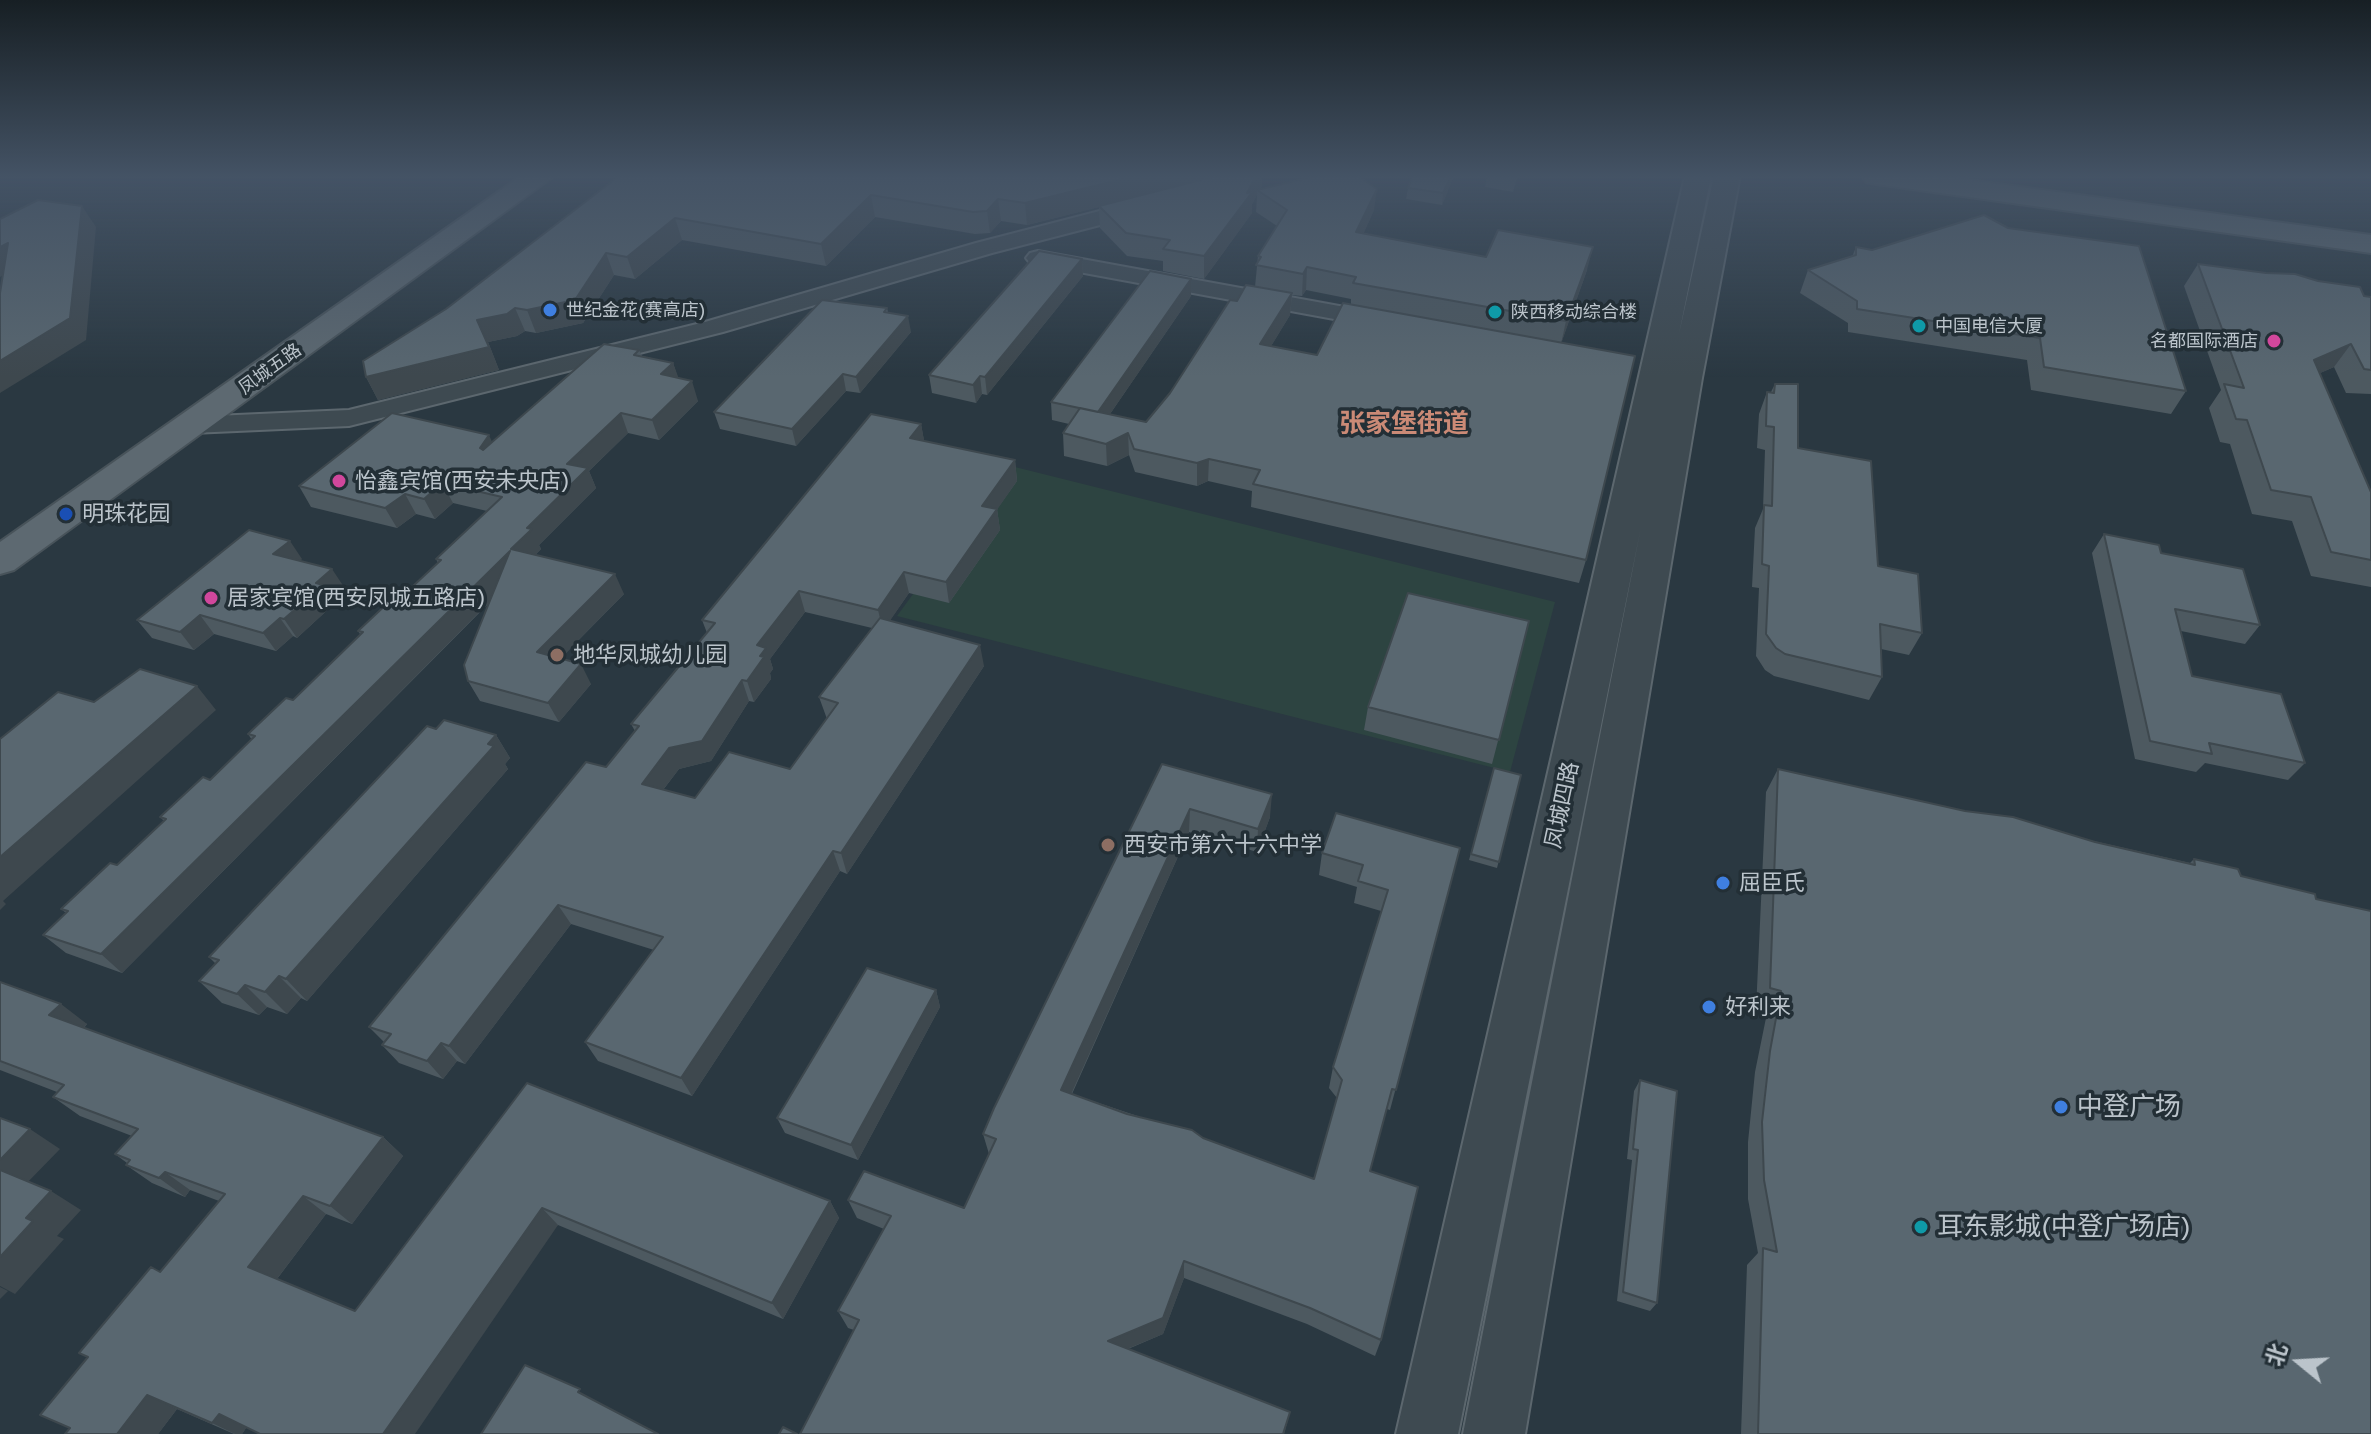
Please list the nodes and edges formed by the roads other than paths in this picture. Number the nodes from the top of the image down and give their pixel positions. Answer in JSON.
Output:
{"nodes":[{"id":1,"x":421,"y":243,"type":"edge"},
{"id":2,"x":446,"y":243,"type":"edge"},
{"id":3,"x":1004,"y":243,"type":"edge"},
{"id":4,"x":1685,"y":243,"type":"edge"},
{"id":5,"x":1704,"y":243,"type":"edge"},
{"id":6,"x":984,"y":248,"type":"junction"},
{"id":7,"x":1405,"y":325,"type":"edge"},
{"id":8,"x":1660,"y":373,"type":"junction"},
{"id":9,"x":192,"y":425,"type":"junction"},
{"id":10,"x":0,"y":538,"type":"edge"},
{"id":11,"x":0,"y":561,"type":"edge"},
{"id":12,"x":1427,"y":1434,"type":"edge"},
{"id":13,"x":1494,"y":1434,"type":"edge"}],
"edges":[{"from":1,"to":10,"type":"main road","name":"凤城五路"},
{"from":2,"to":9,"type":"main road","name":"凤城五路"},
{"from":3,"to":6,"type":"street"},
{"from":4,"to":8,"type":"street","name":"凤城四路"},
{"from":5,"to":8,"type":"street","name":"凤城四路"},
{"from":6,"to":7,"type":"street"},
{"from":6,"to":9,"type":"street"},
{"from":8,"to":12,"type":"street","name":"凤城四路"},
{"from":8,"to":13,"type":"street","name":"凤城四路"},
{"from":9,"to":11,"type":"main road","name":"凤城五路"}]}
